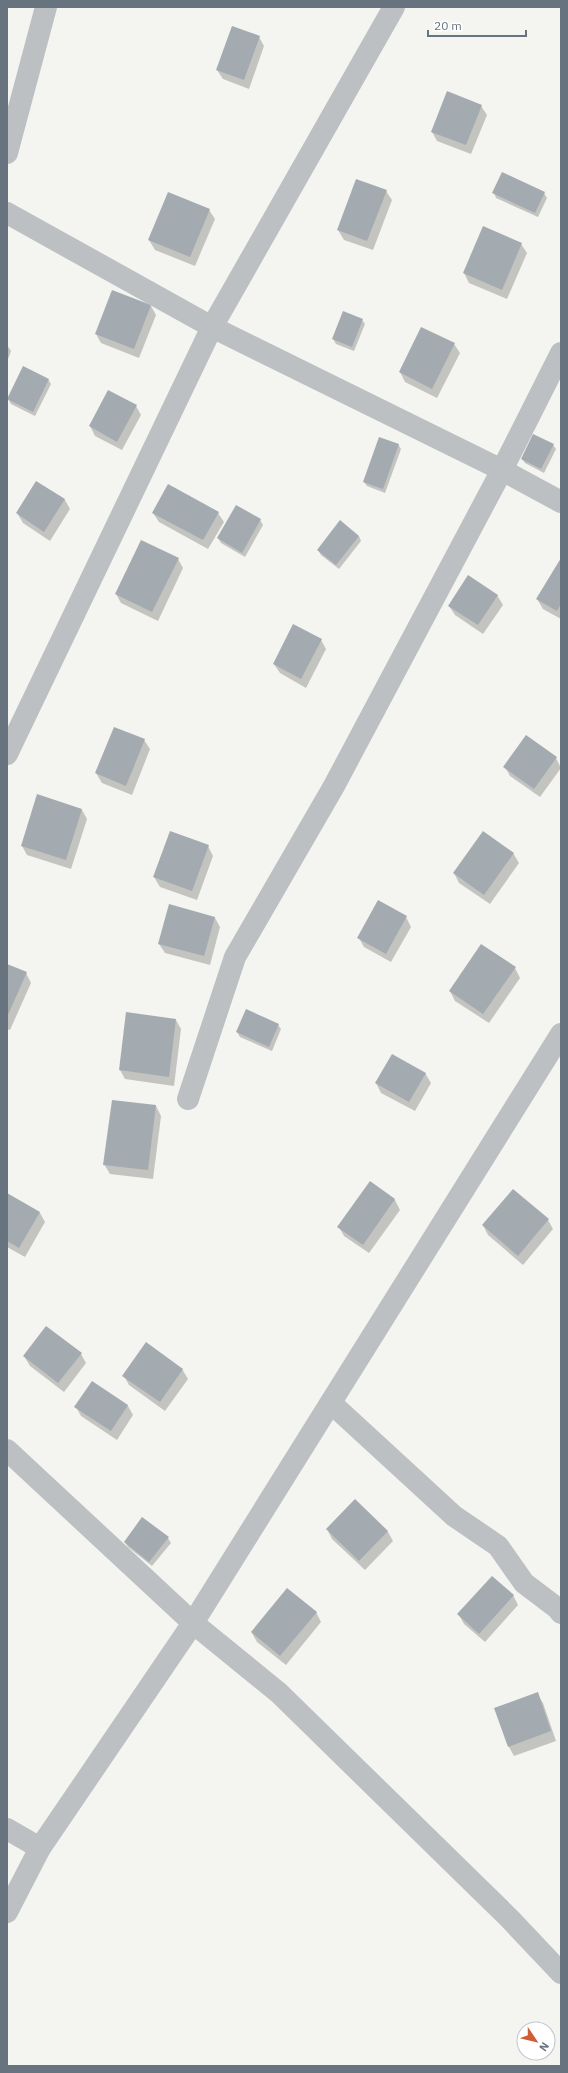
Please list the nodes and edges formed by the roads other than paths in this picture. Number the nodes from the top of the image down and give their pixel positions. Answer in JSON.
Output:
{"nodes":[{"id":1,"x":46,"y":7,"type":"edge"},
{"id":2,"x":394,"y":7,"type":"edge"},
{"id":3,"x":7,"y":153,"type":"edge"},
{"id":4,"x":7,"y":213,"type":"edge"},
{"id":5,"x":212,"y":327,"type":"junction"},
{"id":6,"x":561,"y":353,"type":"edge"},
{"id":7,"x":502,"y":470,"type":"junction"},
{"id":8,"x":561,"y":502,"type":"edge"},
{"id":9,"x":7,"y":754,"type":"edge"},
{"id":10,"x":561,"y":1034,"type":"edge"},
{"id":11,"x":188,"y":1100,"type":"dead end"},
{"id":12,"x":330,"y":1403,"type":"junction"},
{"id":13,"x":7,"y":1450,"type":"edge"},
{"id":14,"x":561,"y":1613,"type":"edge"},
{"id":15,"x":193,"y":1623,"type":"junction"},
{"id":16,"x":7,"y":1828,"type":"edge"},
{"id":17,"x":40,"y":1848,"type":"junction"},
{"id":18,"x":7,"y":1912,"type":"edge"},
{"id":19,"x":561,"y":1973,"type":"edge"}],
"edges":[{"from":1,"to":3,"type":"street"},
{"from":2,"to":5,"type":"street"},
{"from":4,"to":5,"type":"street"},
{"from":5,"to":7,"type":"street"},
{"from":5,"to":9,"type":"street"},
{"from":6,"to":7,"type":"street"},
{"from":7,"to":8,"type":"street"},
{"from":7,"to":11,"type":"street"},
{"from":10,"to":12,"type":"street"},
{"from":12,"to":14,"type":"street"},
{"from":12,"to":15,"type":"street"},
{"from":13,"to":15,"type":"street"},
{"from":15,"to":17,"type":"street"},
{"from":15,"to":19,"type":"street"},
{"from":16,"to":17,"type":"street"},
{"from":17,"to":18,"type":"street"}]}
